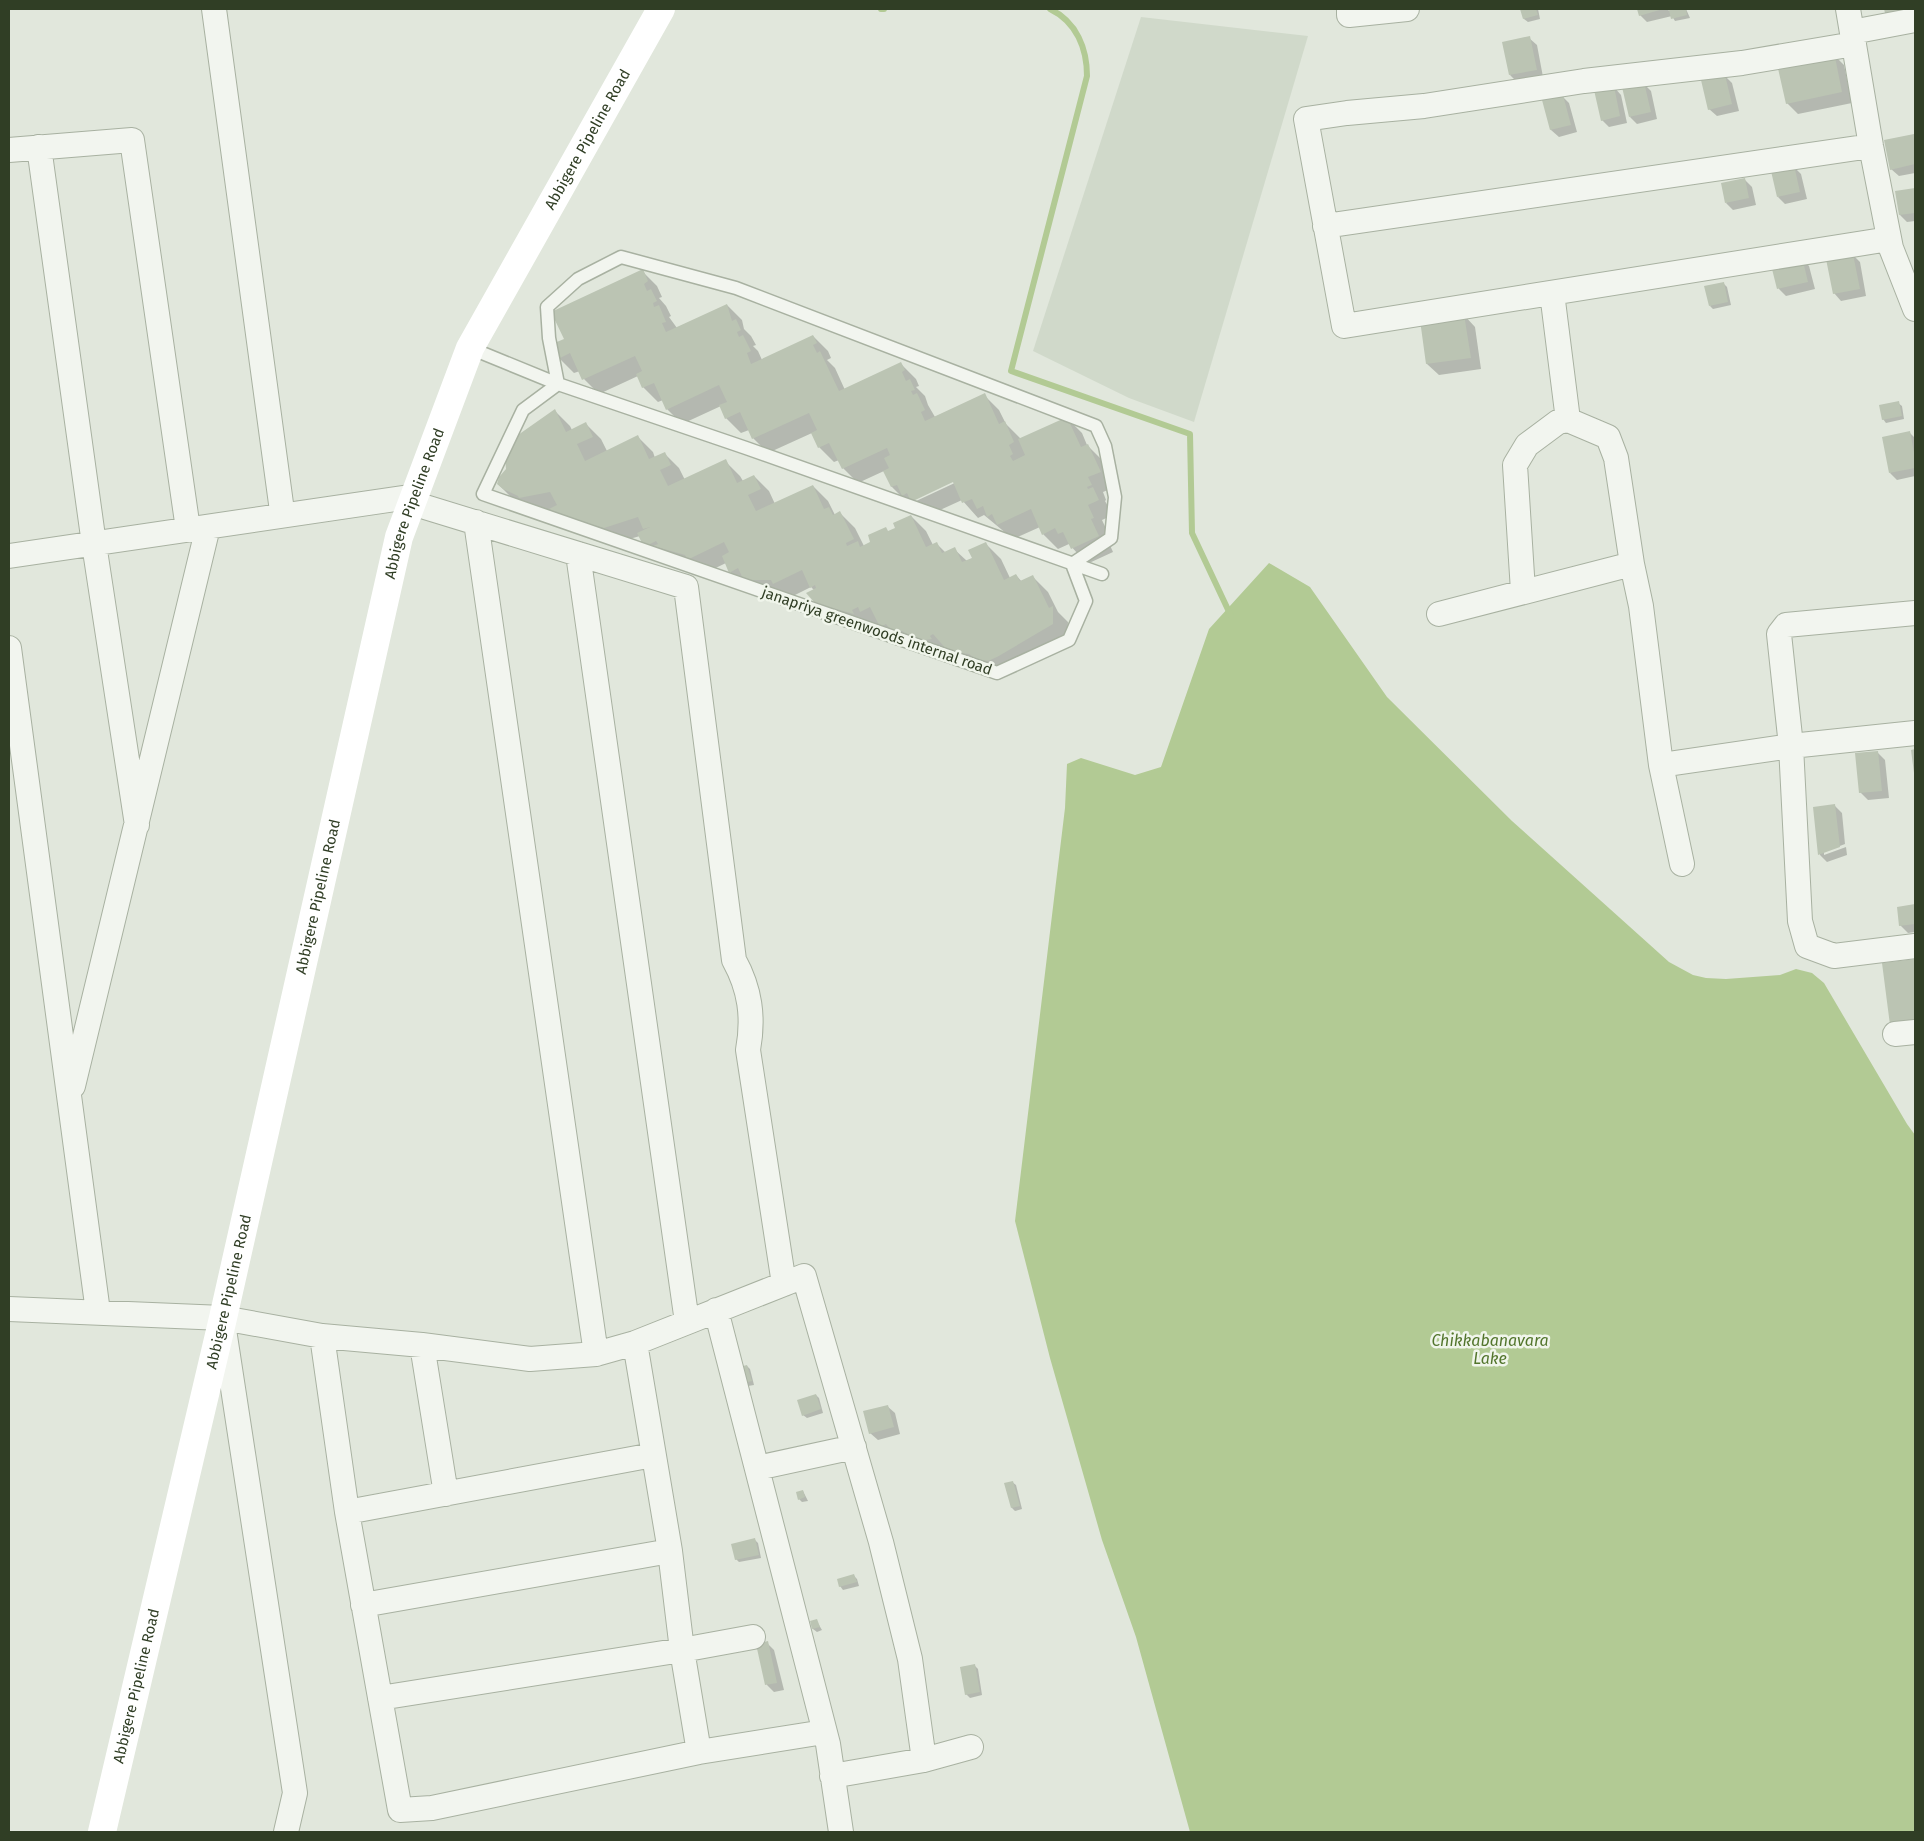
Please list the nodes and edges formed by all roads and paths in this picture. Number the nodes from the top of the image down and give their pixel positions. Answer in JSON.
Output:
{"nodes":[{"id":1,"x":214,"y":9,"type":"edge"},
{"id":2,"x":661,"y":9,"type":"edge"},
{"id":3,"x":1349,"y":9,"type":"edge"},
{"id":4,"x":1407,"y":9,"type":"edge"},
{"id":5,"x":1848,"y":9,"type":"edge"},
{"id":6,"x":1915,"y":20,"type":"edge"},
{"id":7,"x":1853,"y":38,"type":"junction"},
{"id":8,"x":1871,"y":146,"type":"junction"},
{"id":9,"x":39,"y":147,"type":"junction"},
{"id":10,"x":9,"y":150,"type":"edge"},
{"id":11,"x":1325,"y":226,"type":"junction"},
{"id":12,"x":1889,"y":239,"type":"junction"},
{"id":13,"x":1552,"y":293,"type":"junction"},
{"id":14,"x":1915,"y":309,"type":"edge"},
{"id":15,"x":470,"y":348,"type":"junction"},
{"id":16,"x":558,"y":384,"type":"junction"},
{"id":17,"x":1568,"y":420,"type":"junction"},
{"id":18,"x":414,"y":499,"type":"junction"},
{"id":19,"x":282,"y":511,"type":"dead end"},
{"id":20,"x":476,"y":522,"type":"junction"},
{"id":21,"x":198,"y":528,"type":"junction"},
{"id":22,"x":94,"y":544,"type":"junction"},
{"id":23,"x":578,"y":554,"type":"junction"},
{"id":24,"x":9,"y":556,"type":"edge"},
{"id":25,"x":1072,"y":564,"type":"junction"},
{"id":26,"x":1632,"y":564,"type":"junction"},
{"id":27,"x":1102,"y":574,"type":"dead end"},
{"id":28,"x":1523,"y":591,"type":"junction"},
{"id":29,"x":1915,"y":613,"type":"edge"},
{"id":30,"x":1438,"y":614,"type":"dead end"},
{"id":31,"x":9,"y":648,"type":"edge"},
{"id":32,"x":1915,"y":733,"type":"edge"},
{"id":33,"x":1791,"y":746,"type":"junction"},
{"id":34,"x":1661,"y":765,"type":"junction"},
{"id":35,"x":137,"y":825,"type":"junction"},
{"id":36,"x":1682,"y":864,"type":"dead end"},
{"id":37,"x":1915,"y":946,"type":"edge"},
{"id":38,"x":70,"y":1100,"type":"junction"},
{"id":39,"x":784,"y":1284,"type":"junction"},
{"id":40,"x":9,"y":1309,"type":"edge"},
{"id":41,"x":716,"y":1310,"type":"junction"},
{"id":42,"x":98,"y":1312,"type":"junction"},
{"id":43,"x":223,"y":1318,"type":"junction"},
{"id":44,"x":687,"y":1322,"type":"junction"},
{"id":45,"x":322,"y":1336,"type":"junction"},
{"id":46,"x":636,"y":1343,"type":"junction"},
{"id":47,"x":422,"y":1345,"type":"junction"},
{"id":48,"x":596,"y":1354,"type":"junction"},
{"id":49,"x":854,"y":1447,"type":"junction"},
{"id":50,"x":653,"y":1455,"type":"junction"},
{"id":51,"x":757,"y":1468,"type":"junction"},
{"id":52,"x":446,"y":1494,"type":"junction"},
{"id":53,"x":347,"y":1512,"type":"junction"},
{"id":54,"x":670,"y":1551,"type":"junction"},
{"id":55,"x":363,"y":1605,"type":"junction"},
{"id":56,"x":753,"y":1637,"type":"dead end"},
{"id":57,"x":682,"y":1650,"type":"junction"},
{"id":58,"x":380,"y":1698,"type":"junction"},
{"id":59,"x":824,"y":1732,"type":"junction"},
{"id":60,"x":971,"y":1747,"type":"dead end"},
{"id":61,"x":699,"y":1752,"type":"junction"},
{"id":62,"x":924,"y":1760,"type":"junction"},
{"id":63,"x":832,"y":1776,"type":"junction"},
{"id":64,"x":102,"y":1832,"type":"edge"},
{"id":65,"x":286,"y":1832,"type":"edge"},
{"id":66,"x":841,"y":1832,"type":"edge"}],
"edges":[{"from":1,"to":19,"type":"street"},
{"from":2,"to":15,"type":"main road","name":"Abbigere Pipeline Road"},
{"from":3,"to":4,"type":"street"},
{"from":5,"to":7,"type":"street"},
{"from":6,"to":7,"type":"street"},
{"from":7,"to":8,"type":"street"},
{"from":7,"to":11,"type":"street"},
{"from":8,"to":11,"type":"street"},
{"from":8,"to":12,"type":"street"},
{"from":9,"to":10,"type":"street"},
{"from":9,"to":21,"type":"street"},
{"from":9,"to":22,"type":"street"},
{"from":11,"to":13,"type":"street"},
{"from":12,"to":13,"type":"street"},
{"from":12,"to":14,"type":"street"},
{"from":13,"to":17,"type":"street"},
{"from":15,"to":16,"type":"lane"},
{"from":15,"to":18,"type":"main road","name":"Abbigere Pipeline Road"},
{"from":16,"to":25,"type":"lane"},
{"from":16,"to":25,"type":"lane"},
{"from":16,"to":25,"type":"lane","name":"janapriya greenwoods internal road"},
{"from":17,"to":26,"type":"street"},
{"from":17,"to":28,"type":"street"},
{"from":18,"to":20,"type":"street"},
{"from":18,"to":21,"type":"street"},
{"from":18,"to":43,"type":"main road","name":"Abbigere Pipeline Road"},
{"from":20,"to":23,"type":"street"},
{"from":20,"to":48,"type":"street"},
{"from":21,"to":22,"type":"street"},
{"from":21,"to":35,"type":"street"},
{"from":22,"to":24,"type":"street"},
{"from":22,"to":35,"type":"street"},
{"from":23,"to":39,"type":"street"},
{"from":23,"to":44,"type":"street"},
{"from":25,"to":27,"type":"lane"},
{"from":26,"to":28,"type":"street"},
{"from":26,"to":34,"type":"street"},
{"from":28,"to":30,"type":"street"},
{"from":29,"to":33,"type":"street"},
{"from":31,"to":38,"type":"street"},
{"from":32,"to":33,"type":"street"},
{"from":33,"to":34,"type":"street"},
{"from":33,"to":37,"type":"street"},
{"from":34,"to":36,"type":"street"},
{"from":35,"to":38,"type":"street"},
{"from":38,"to":42,"type":"street"},
{"from":39,"to":41,"type":"street"},
{"from":39,"to":49,"type":"street"},
{"from":40,"to":42,"type":"street"},
{"from":41,"to":44,"type":"street"},
{"from":41,"to":51,"type":"street"},
{"from":42,"to":43,"type":"street"},
{"from":43,"to":45,"type":"street"},
{"from":43,"to":64,"type":"main road","name":"Abbigere Pipeline Road"},
{"from":43,"to":65,"type":"street"},
{"from":44,"to":46,"type":"street"},
{"from":45,"to":47,"type":"street"},
{"from":45,"to":53,"type":"street"},
{"from":46,"to":48,"type":"street"},
{"from":46,"to":50,"type":"street"},
{"from":47,"to":48,"type":"street"},
{"from":47,"to":52,"type":"street"},
{"from":49,"to":51,"type":"street"},
{"from":49,"to":62,"type":"street"},
{"from":50,"to":52,"type":"street"},
{"from":50,"to":54,"type":"street"},
{"from":51,"to":59,"type":"street"},
{"from":52,"to":53,"type":"street"},
{"from":53,"to":55,"type":"street"},
{"from":54,"to":55,"type":"street"},
{"from":54,"to":57,"type":"street"},
{"from":55,"to":58,"type":"street"},
{"from":56,"to":57,"type":"street"},
{"from":57,"to":58,"type":"street"},
{"from":57,"to":61,"type":"street"},
{"from":58,"to":61,"type":"street"},
{"from":59,"to":61,"type":"street"},
{"from":59,"to":63,"type":"street"},
{"from":60,"to":62,"type":"street"},
{"from":62,"to":63,"type":"street"},
{"from":63,"to":66,"type":"street"}]}
